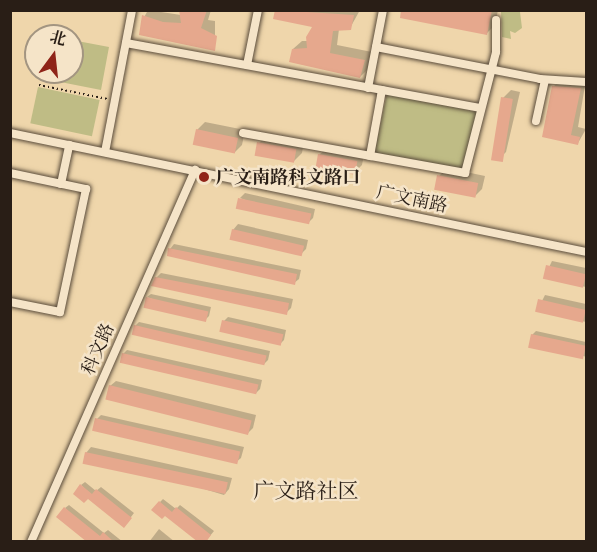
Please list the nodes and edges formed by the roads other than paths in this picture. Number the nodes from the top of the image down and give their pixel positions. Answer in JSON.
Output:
{"nodes":[{"id":1,"x":132,"y":10,"type":"edge"},
{"id":2,"x":258,"y":10,"type":"edge"},
{"id":3,"x":383,"y":10,"type":"edge"},
{"id":4,"x":496,"y":20,"type":"dead end"},
{"id":5,"x":126,"y":43,"type":"junction"},
{"id":6,"x":376,"y":46,"type":"junction"},
{"id":7,"x":247,"y":65,"type":"junction"},
{"id":8,"x":490,"y":69,"type":"junction"},
{"id":9,"x":545,"y":80,"type":"junction"},
{"id":10,"x":586,"y":82,"type":"edge"},
{"id":11,"x":368,"y":88,"type":"junction"},
{"id":12,"x":382,"y":90,"type":"junction"},
{"id":13,"x":481,"y":108,"type":"junction"},
{"id":14,"x":536,"y":121,"type":"dead end"},
{"id":15,"x":243,"y":133,"type":"dead end"},
{"id":16,"x":10,"y":134,"type":"edge"},
{"id":17,"x":69,"y":145,"type":"junction"},
{"id":18,"x":105,"y":152,"type":"junction"},
{"id":19,"x":370,"y":156,"type":"junction"},
{"id":20,"x":195,"y":170,"type":"junction"},
{"id":21,"x":10,"y":173,"type":"edge"},
{"id":22,"x":61,"y":184,"type":"junction"},
{"id":23,"x":586,"y":252,"type":"edge"},
{"id":24,"x":10,"y":302,"type":"edge"},
{"id":25,"x":31,"y":542,"type":"edge"}],
"edges":[{"from":1,"to":5,"type":"street"},
{"from":2,"to":7,"type":"street"},
{"from":3,"to":6,"type":"street"},
{"from":4,"to":8,"type":"street"},
{"from":5,"to":7,"type":"street"},
{"from":5,"to":18,"type":"street"},
{"from":6,"to":8,"type":"street"},
{"from":6,"to":11,"type":"street"},
{"from":7,"to":11,"type":"street"},
{"from":8,"to":9,"type":"street"},
{"from":8,"to":13,"type":"street"},
{"from":9,"to":10,"type":"street"},
{"from":9,"to":14,"type":"street"},
{"from":11,"to":12,"type":"street"},
{"from":12,"to":13,"type":"street"},
{"from":12,"to":19,"type":"street"},
{"from":13,"to":19,"type":"street"},
{"from":15,"to":19,"type":"street"},
{"from":16,"to":17,"type":"street","name":"广文南路"},
{"from":17,"to":18,"type":"street","name":"广文南路"},
{"from":17,"to":22,"type":"street"},
{"from":18,"to":20,"type":"street","name":"广文南路"},
{"from":20,"to":23,"type":"street","name":"广文南路"},
{"from":20,"to":25,"type":"street","name":"科文路"},
{"from":21,"to":22,"type":"street"},
{"from":22,"to":24,"type":"street"}]}
